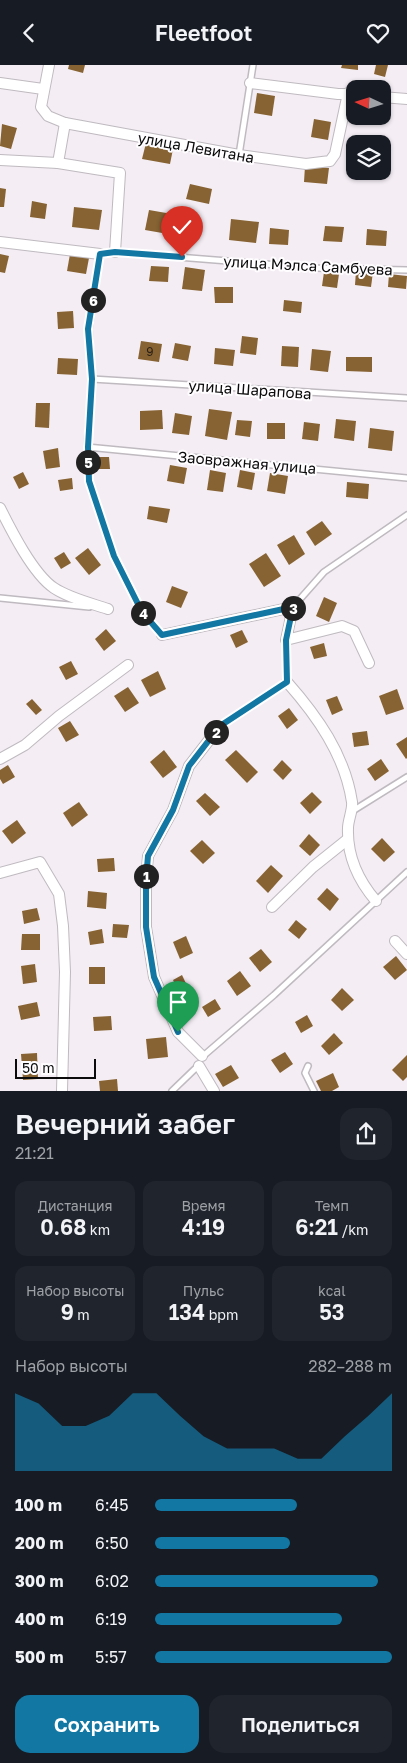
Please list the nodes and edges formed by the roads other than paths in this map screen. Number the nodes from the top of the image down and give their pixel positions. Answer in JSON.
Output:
{"nodes":[{"id":1,"x":49,"y":65,"type":"edge"},
{"id":2,"x":253,"y":65,"type":"edge"},
{"id":3,"x":0,"y":83,"type":"edge"},
{"id":4,"x":250,"y":83,"type":"junction"},
{"id":5,"x":43,"y":89,"type":"junction"},
{"id":6,"x":346,"y":94,"type":"edge"},
{"id":7,"x":391,"y":98,"type":"edge"},
{"id":8,"x":407,"y":99,"type":"edge"},
{"id":9,"x":346,"y":116,"type":"edge"},
{"id":10,"x":64,"y":123,"type":"junction"},
{"id":11,"x":239,"y":155,"type":"junction"},
{"id":12,"x":0,"y":160,"type":"edge"},
{"id":13,"x":58,"y":163,"type":"junction"},
{"id":14,"x":0,"y":242,"type":"edge"},
{"id":15,"x":115,"y":252,"type":"junction"},
{"id":16,"x":100,"y":254,"type":"junction"},
{"id":17,"x":407,"y":270,"type":"edge"},
{"id":18,"x":92,"y":379,"type":"junction"},
{"id":19,"x":407,"y":398,"type":"edge"},
{"id":20,"x":88,"y":447,"type":"junction"},
{"id":21,"x":407,"y":478,"type":"edge"},
{"id":22,"x":0,"y":507,"type":"edge"},
{"id":23,"x":407,"y":515,"type":"edge"},
{"id":24,"x":0,"y":598,"type":"edge"},
{"id":25,"x":293,"y":607,"type":"junction"},
{"id":26,"x":108,"y":609,"type":"joint"},
{"id":27,"x":162,"y":635,"type":"joint"},
{"id":28,"x":286,"y":640,"type":"junction"},
{"id":29,"x":369,"y":663,"type":"dead end"},
{"id":30,"x":128,"y":665,"type":"dead end"},
{"id":31,"x":287,"y":682,"type":"junction"},
{"id":32,"x":220,"y":726,"type":"joint"},
{"id":33,"x":0,"y":759,"type":"edge"},
{"id":34,"x":407,"y":777,"type":"edge"},
{"id":35,"x":350,"y":812,"type":"junction"},
{"id":36,"x":348,"y":839,"type":"junction"},
{"id":37,"x":407,"y":872,"type":"edge"},
{"id":38,"x":0,"y":873,"type":"edge"},
{"id":39,"x":376,"y":901,"type":"junction"},
{"id":40,"x":272,"y":907,"type":"dead end"},
{"id":41,"x":395,"y":941,"type":"dead end"},
{"id":42,"x":407,"y":954,"type":"edge"},
{"id":43,"x":202,"y":1056,"type":"junction"},
{"id":44,"x":308,"y":1066,"type":"dead end"},
{"id":45,"x":199,"y":1067,"type":"junction"},
{"id":46,"x":62,"y":1091,"type":"edge"},
{"id":47,"x":172,"y":1091,"type":"edge"},
{"id":48,"x":214,"y":1091,"type":"edge"},
{"id":49,"x":314,"y":1091,"type":"edge"}],
"edges":[{"from":1,"to":5,"type":"street","name":"улица Левитана"},
{"from":2,"to":4,"type":"lane"},
{"from":3,"to":5,"type":"street"},
{"from":4,"to":6,"type":"street","name":"улица Левитана"},
{"from":4,"to":11,"type":"lane"},
{"from":5,"to":10,"type":"street","name":"улица Левитана"},
{"from":7,"to":8,"type":"street"},
{"from":9,"to":11,"type":"street","name":"улица Левитана"},
{"from":10,"to":11,"type":"street","name":"улица Левитана"},
{"from":10,"to":13,"type":"street"},
{"from":12,"to":13,"type":"street"},
{"from":13,"to":15,"type":"street"},
{"from":14,"to":16,"type":"street","name":"улица Мэлса Самбуева"},
{"from":15,"to":16,"type":"lane","name":"улица Мэлса Самбуева"},
{"from":15,"to":17,"type":"lane","name":"улица Мэлса Самбуева"},
{"from":16,"to":18,"type":"lane"},
{"from":18,"to":19,"type":"lane","name":"улица Шарапова"},
{"from":18,"to":20,"type":"lane"},
{"from":20,"to":21,"type":"lane","name":"Заовражная улица"},
{"from":20,"to":27,"type":"lane"},
{"from":22,"to":26,"type":"street"},
{"from":23,"to":25,"type":"lane"},
{"from":24,"to":26,"type":"lane"},
{"from":25,"to":27,"type":"street"},
{"from":25,"to":28,"type":"street"},
{"from":28,"to":29,"type":"street"},
{"from":28,"to":31,"type":"lane"},
{"from":30,"to":33,"type":"street"},
{"from":31,"to":32,"type":"lane"},
{"from":31,"to":35,"type":"street"},
{"from":32,"to":43,"type":"street"},
{"from":34,"to":35,"type":"lane"},
{"from":35,"to":36,"type":"street"},
{"from":36,"to":39,"type":"street"},
{"from":36,"to":40,"type":"street"},
{"from":37,"to":39,"type":"lane"},
{"from":38,"to":46,"type":"street"},
{"from":39,"to":43,"type":"lane"},
{"from":41,"to":42,"type":"street"},
{"from":43,"to":45,"type":"lane"},
{"from":44,"to":49,"type":"lane"},
{"from":45,"to":47,"type":"lane"},
{"from":45,"to":48,"type":"street"}]}
